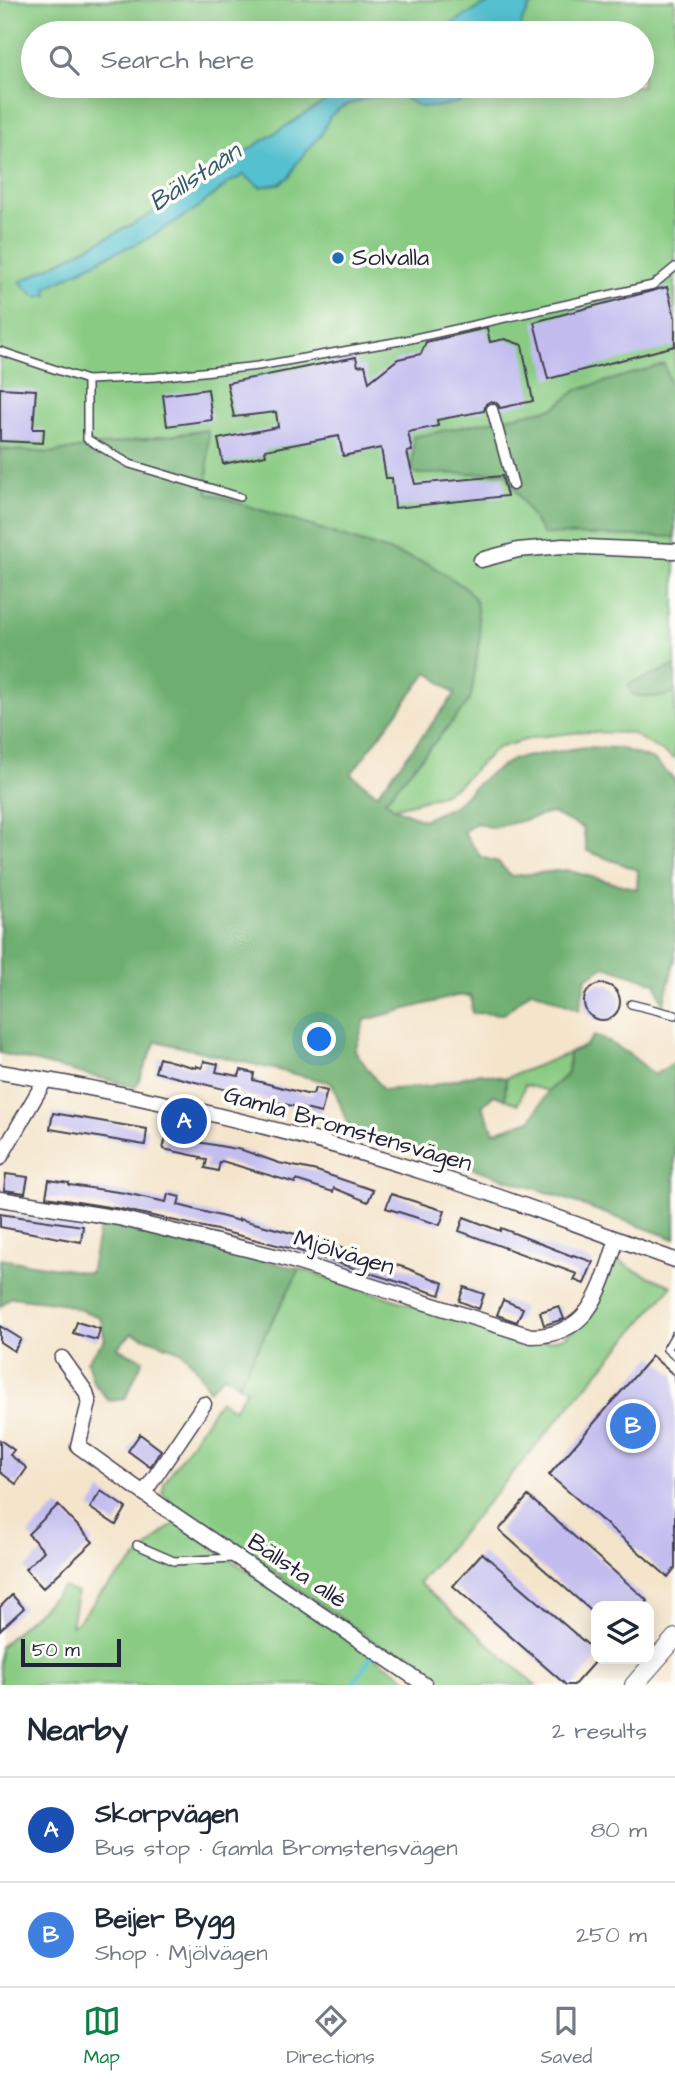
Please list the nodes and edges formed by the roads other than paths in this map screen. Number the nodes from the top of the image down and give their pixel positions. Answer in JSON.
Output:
{"nodes":[{"id":1,"x":675,"y":267,"type":"edge"},
{"id":2,"x":0,"y":351,"type":"edge"},
{"id":3,"x":87,"y":380,"type":"junction"},
{"id":4,"x":492,"y":409,"type":"dead end"},
{"id":5,"x":513,"y":485,"type":"dead end"},
{"id":6,"x":240,"y":497,"type":"dead end"},
{"id":7,"x":675,"y":551,"type":"edge"},
{"id":8,"x":481,"y":559,"type":"dead end"},
{"id":9,"x":631,"y":1004,"type":"dead end"},
{"id":10,"x":675,"y":1015,"type":"edge"},
{"id":11,"x":0,"y":1072,"type":"edge"},
{"id":12,"x":45,"y":1080,"type":"junction"},
{"id":13,"x":0,"y":1158,"type":"edge"},
{"id":14,"x":0,"y":1199,"type":"edge"},
{"id":15,"x":617,"y":1240,"type":"junction"},
{"id":16,"x":675,"y":1260,"type":"edge"},
{"id":17,"x":675,"y":1335,"type":"edge"},
{"id":18,"x":675,"y":1356,"type":"edge"},
{"id":19,"x":62,"y":1358,"type":"dead end"},
{"id":20,"x":204,"y":1404,"type":"dead end"},
{"id":21,"x":144,"y":1493,"type":"junction"},
{"id":22,"x":136,"y":1545,"type":"dead end"},
{"id":23,"x":237,"y":1557,"type":"junction"},
{"id":24,"x":675,"y":1638,"type":"edge"},
{"id":25,"x":425,"y":1685,"type":"edge"},
{"id":26,"x":634,"y":1685,"type":"edge"}],
"edges":[{"from":1,"to":3,"type":"lane"},
{"from":2,"to":3,"type":"lane"},
{"from":3,"to":6,"type":"lane"},
{"from":4,"to":5,"type":"street"},
{"from":7,"to":8,"type":"street"},
{"from":9,"to":10,"type":"lane"},
{"from":11,"to":12,"type":"street","name":"Gamla Bromstensvägen"},
{"from":12,"to":13,"type":"street"},
{"from":12,"to":15,"type":"street","name":"Gamla Bromstensvägen"},
{"from":14,"to":15,"type":"street","name":"Mjölvägen"},
{"from":15,"to":16,"type":"street","name":"Gamla Bromstensvägen"},
{"from":17,"to":18,"type":"lane"},
{"from":19,"to":21,"type":"street","name":"Bällsta allé"},
{"from":20,"to":21,"type":"street"},
{"from":21,"to":23,"type":"street","name":"Bällsta allé"},
{"from":22,"to":23,"type":"lane"},
{"from":23,"to":25,"type":"street","name":"Bällsta allé"},
{"from":24,"to":26,"type":"street"}]}
